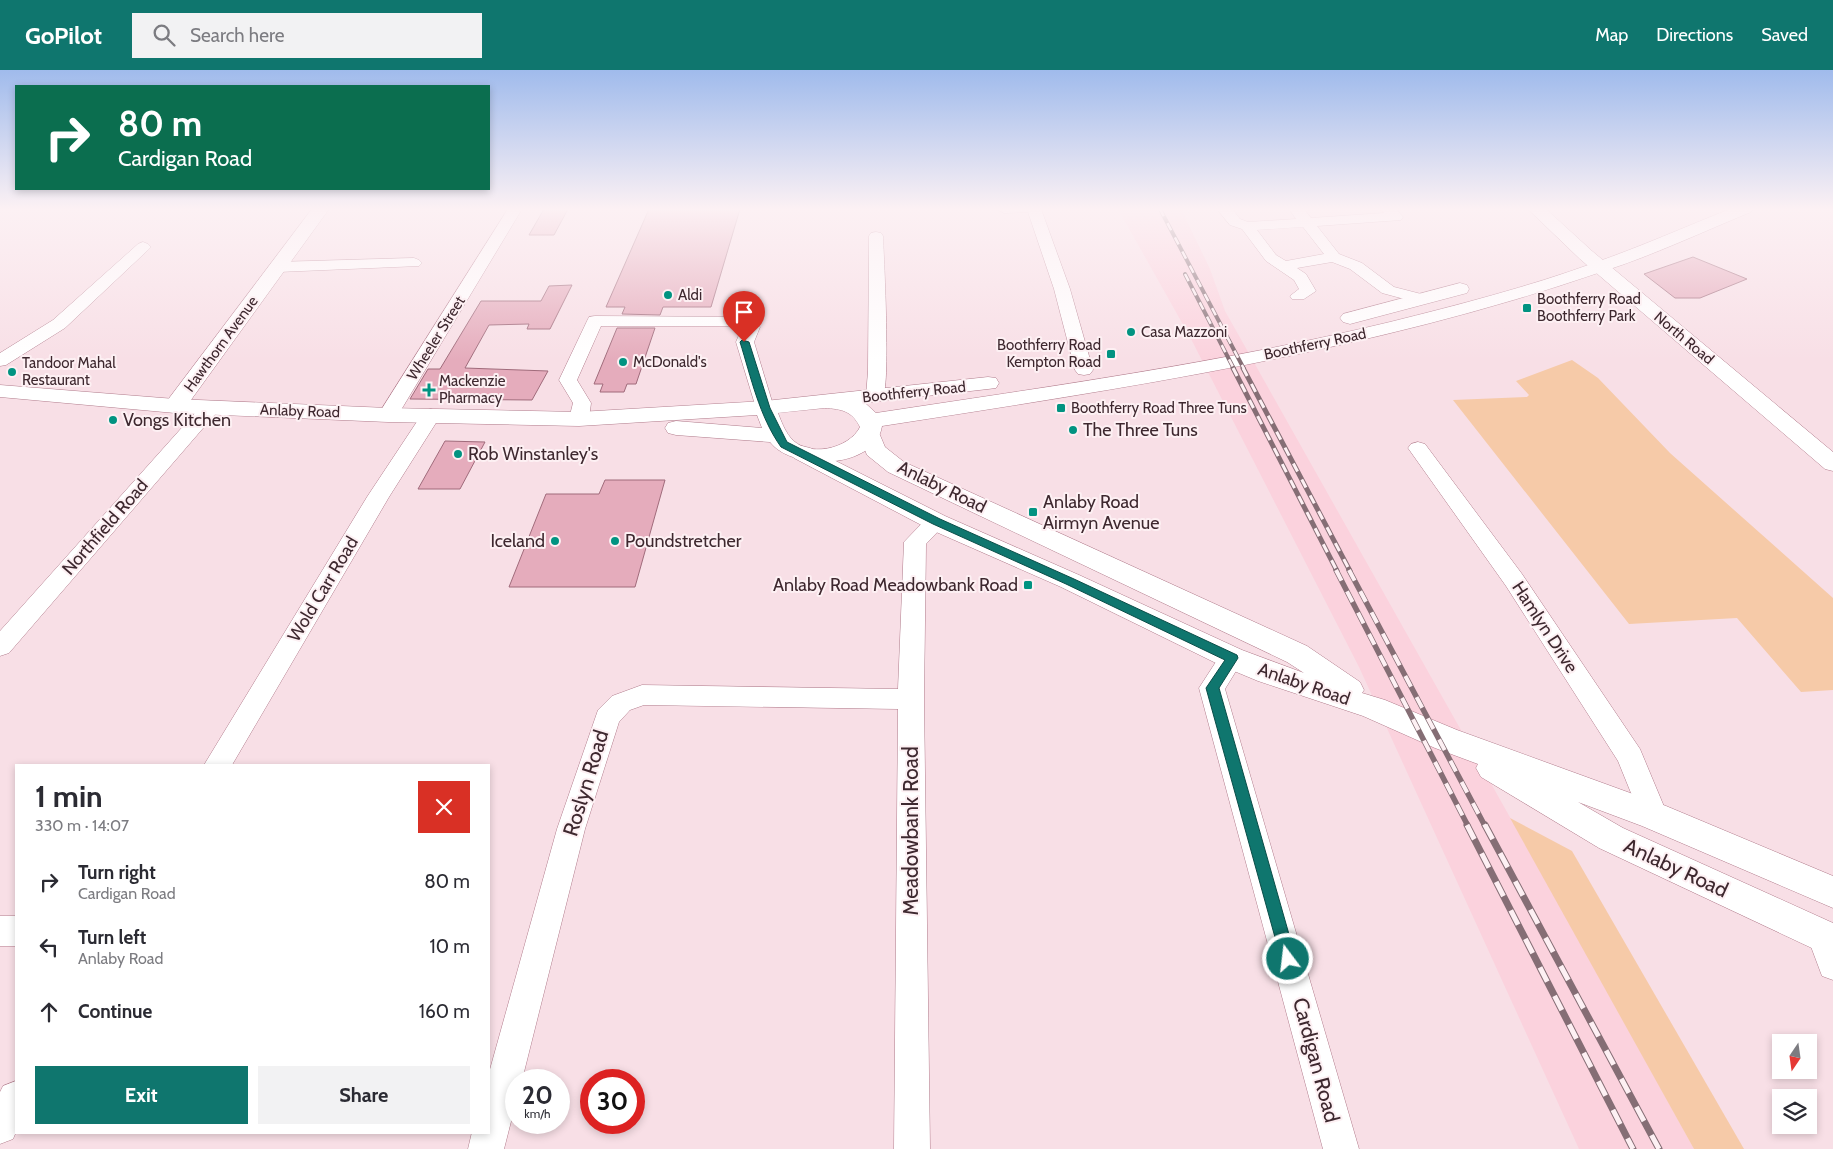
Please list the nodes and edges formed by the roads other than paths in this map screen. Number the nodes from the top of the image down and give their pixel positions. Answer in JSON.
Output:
{"nodes":[{"id":1,"x":130,"y":259,"type":"edge"},
{"id":2,"x":284,"y":259,"type":"edge"},
{"id":3,"x":484,"y":259,"type":"edge"},
{"id":4,"x":876,"y":259,"type":"edge"},
{"id":5,"x":1053,"y":259,"type":"edge"},
{"id":6,"x":1273,"y":259,"type":"edge"},
{"id":7,"x":1321,"y":259,"type":"edge"},
{"id":8,"x":1340,"y":259,"type":"edge"},
{"id":9,"x":1596,"y":259,"type":"edge"},
{"id":10,"x":1598,"y":259,"type":"edge"},
{"id":11,"x":1593,"y":261,"type":"junction"},
{"id":12,"x":1283,"y":266,"type":"junction"},
{"id":13,"x":278,"y":267,"type":"junction"},
{"id":14,"x":401,"y":267,"type":"dead end"},
{"id":15,"x":1536,"y":268,"type":"dead end"},
{"id":16,"x":1476,"y":284,"type":"dead end"},
{"id":17,"x":1295,"y":296,"type":"dead end"},
{"id":18,"x":1391,"y":299,"type":"junction"},
{"id":19,"x":0,"y":361,"type":"edge"},
{"id":20,"x":1084,"y":370,"type":"junction"},
{"id":21,"x":2,"y":393,"type":"edge"},
{"id":22,"x":875,"y":396,"type":"junction"},
{"id":23,"x":816,"y":402,"type":"junction"},
{"id":24,"x":175,"y":406,"type":"junction"},
{"id":25,"x":210,"y":408,"type":"junction"},
{"id":26,"x":765,"y":408,"type":"junction"},
{"id":27,"x":388,"y":415,"type":"junction"},
{"id":28,"x":431,"y":415,"type":"junction"},
{"id":29,"x":590,"y":419,"type":"junction"},
{"id":30,"x":869,"y":427,"type":"junction"},
{"id":31,"x":778,"y":436,"type":"junction"},
{"id":32,"x":1418,"y":448,"type":"dead end"},
{"id":33,"x":802,"y":453,"type":"junction"},
{"id":34,"x":1833,"y":464,"type":"edge"},
{"id":35,"x":936,"y":522,"type":"junction"},
{"id":36,"x":0,"y":647,"type":"edge"},
{"id":37,"x":1232,"y":658,"type":"junction"},
{"id":38,"x":911,"y":699,"type":"junction"},
{"id":39,"x":1374,"y":708,"type":"junction"},
{"id":40,"x":1446,"y":739,"type":"junction"},
{"id":41,"x":219,"y":764,"type":"edge"},
{"id":42,"x":1654,"y":816,"type":"junction"},
{"id":43,"x":1833,"y":892,"type":"edge"},
{"id":44,"x":15,"y":931,"type":"edge"},
{"id":45,"x":0,"y":932,"type":"edge"},
{"id":46,"x":1830,"y":947,"type":"edge"},
{"id":47,"x":15,"y":1101,"type":"edge"},
{"id":48,"x":0,"y":1126,"type":"edge"},
{"id":49,"x":490,"y":1134,"type":"edge"},
{"id":50,"x":490,"y":1134,"type":"edge"},
{"id":51,"x":486,"y":1149,"type":"edge"},
{"id":52,"x":912,"y":1149,"type":"edge"},
{"id":53,"x":1341,"y":1149,"type":"edge"}],
"edges":[{"from":1,"to":19,"type":"street"},
{"from":2,"to":13,"type":"main road","name":"Hawthorn Avenue"},
{"from":3,"to":27,"type":"street","name":"Wheeler Street"},
{"from":4,"to":22,"type":"street"},
{"from":5,"to":20,"type":"street"},
{"from":6,"to":12,"type":"street"},
{"from":7,"to":12,"type":"street"},
{"from":8,"to":18,"type":"street"},
{"from":9,"to":11,"type":"main road","name":"Boothferry Road"},
{"from":10,"to":11,"type":"main road","name":"Boothferry Road"},
{"from":11,"to":15,"type":"main road","name":"Boothferry Road"},
{"from":11,"to":30,"type":"main road","name":"Boothferry Road"},
{"from":11,"to":34,"type":"main road","name":"North Road"},
{"from":12,"to":17,"type":"street"},
{"from":13,"to":14,"type":"street"},
{"from":13,"to":24,"type":"main road","name":"Hawthorn Avenue"},
{"from":16,"to":18,"type":"main road","name":"Boothferry Road"},
{"from":18,"to":20,"type":"main road","name":"Boothferry Road"},
{"from":20,"to":22,"type":"main road","name":"Boothferry Road"},
{"from":21,"to":24,"type":"main road","name":"Anlaby Road"},
{"from":22,"to":23,"type":"main road","name":"Boothferry Road"},
{"from":23,"to":26,"type":"main road","name":"Anlaby Road"},
{"from":23,"to":30,"type":"main road"},
{"from":23,"to":31,"type":"main road"},
{"from":24,"to":25,"type":"main road","name":"Anlaby Road"},
{"from":25,"to":27,"type":"main road","name":"Anlaby Road"},
{"from":25,"to":36,"type":"street","name":"Northfield Road"},
{"from":26,"to":29,"type":"main road","name":"Anlaby Road"},
{"from":26,"to":29,"type":"street"},
{"from":26,"to":31,"type":"main road"},
{"from":27,"to":28,"type":"main road","name":"Anlaby Road"},
{"from":28,"to":29,"type":"main road","name":"Anlaby Road"},
{"from":28,"to":41,"type":"street","name":"Wold Carr Road"},
{"from":29,"to":31,"type":"main road","name":"Anlaby Road"},
{"from":30,"to":33,"type":"main road"},
{"from":30,"to":39,"type":"main road","name":"Anlaby Road"},
{"from":31,"to":33,"type":"main road"},
{"from":32,"to":42,"type":"street","name":"Hamlyn Drive"},
{"from":33,"to":35,"type":"main road","name":"Anlaby Road"},
{"from":35,"to":37,"type":"main road","name":"Anlaby Road"},
{"from":35,"to":38,"type":"street","name":"Meadowbank Road"},
{"from":37,"to":39,"type":"main road","name":"Anlaby Road"},
{"from":37,"to":53,"type":"street","name":"Cardigan Road"},
{"from":38,"to":49,"type":"street","name":"Roslyn Road"},
{"from":38,"to":52,"type":"street","name":"Meadowbank Road"},
{"from":39,"to":40,"type":"main road","name":"Anlaby Road"},
{"from":40,"to":42,"type":"main road","name":"Anlaby Road"},
{"from":40,"to":46,"type":"main road","name":"Anlaby Road"},
{"from":42,"to":43,"type":"main road","name":"Anlaby Road"},
{"from":44,"to":45,"type":"street"},
{"from":47,"to":48,"type":"street"},
{"from":50,"to":51,"type":"street","name":"Roslyn Road"}]}
